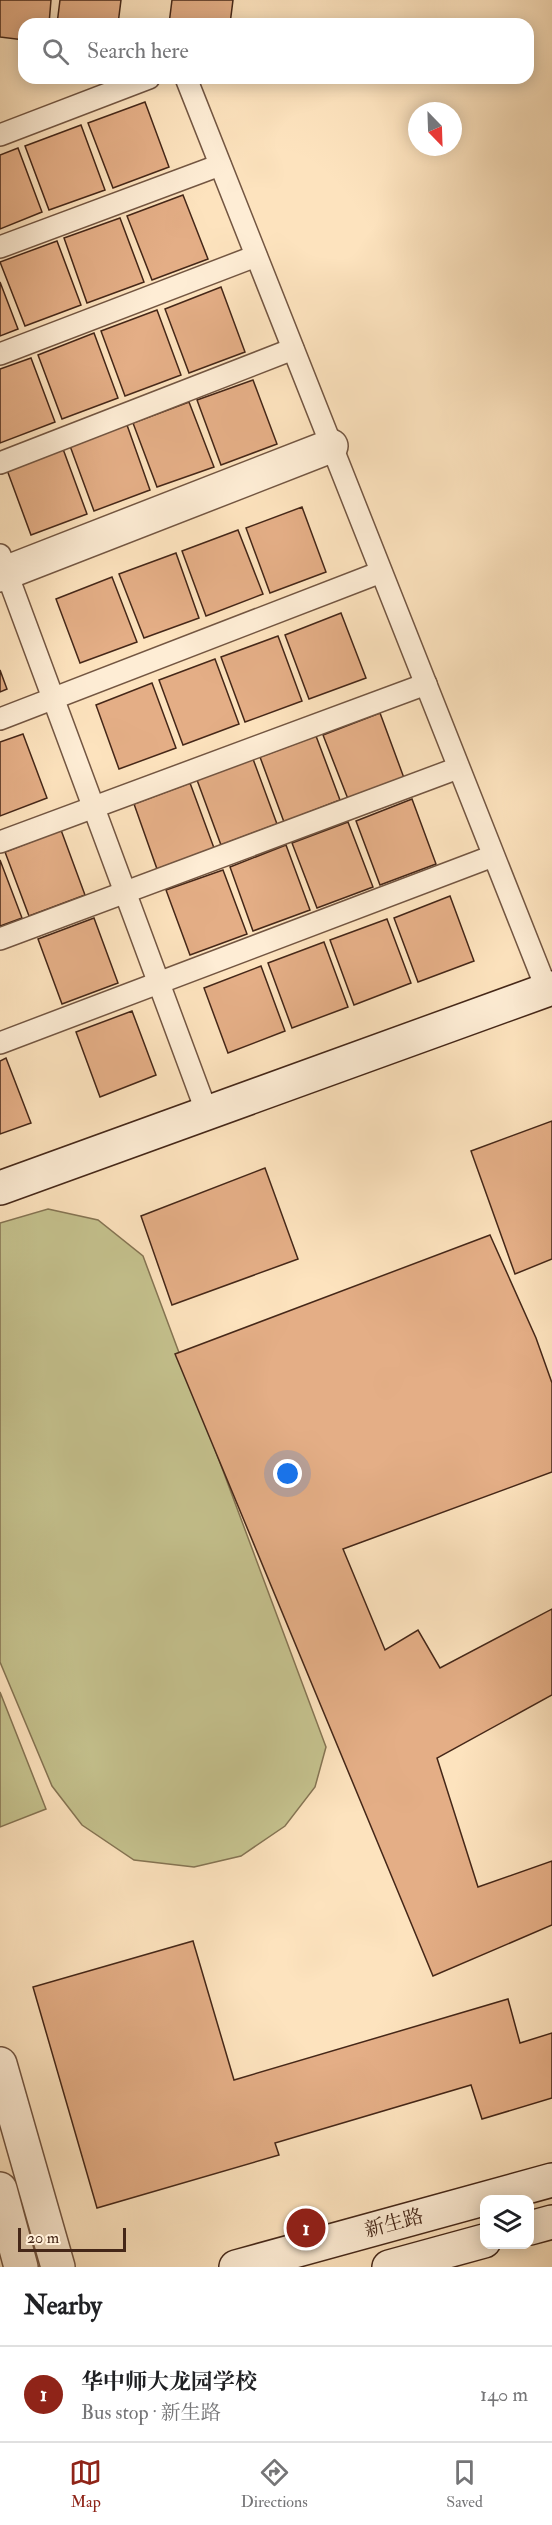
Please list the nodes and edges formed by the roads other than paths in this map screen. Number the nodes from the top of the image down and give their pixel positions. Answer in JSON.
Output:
{"nodes":[{"id":1,"x":133,"y":84,"type":"edge"},
{"id":2,"x":188,"y":84,"type":"edge"},
{"id":3,"x":0,"y":135,"type":"edge"},
{"id":4,"x":220,"y":165,"type":"junction"},
{"id":5,"x":0,"y":247,"type":"edge"},
{"id":6,"x":256,"y":256,"type":"junction"},
{"id":7,"x":293,"y":349,"type":"junction"},
{"id":8,"x":0,"y":354,"type":"edge"},
{"id":9,"x":331,"y":446,"type":"junction"},
{"id":10,"x":0,"y":463,"type":"edge"},
{"id":11,"x":2,"y":568,"type":"edge"},
{"id":12,"x":381,"y":572,"type":"junction"},
{"id":13,"x":426,"y":684,"type":"junction"},
{"id":14,"x":53,"y":699,"type":"junction"},
{"id":15,"x":0,"y":719,"type":"edge"},
{"id":16,"x":458,"y":768,"type":"junction"},
{"id":17,"x":93,"y":807,"type":"junction"},
{"id":18,"x":0,"y":842,"type":"edge"},
{"id":19,"x":494,"y":856,"type":"junction"},
{"id":20,"x":125,"y":892,"type":"junction"},
{"id":21,"x":0,"y":939,"type":"edge"},
{"id":22,"x":159,"y":983,"type":"junction"},
{"id":23,"x":549,"y":989,"type":"edge"},
{"id":24,"x":0,"y":1043,"type":"edge"},
{"id":25,"x":207,"y":1113,"type":"junction"},
{"id":26,"x":0,"y":1188,"type":"edge"},
{"id":27,"x":0,"y":2064,"type":"edge"},
{"id":28,"x":552,"y":2180,"type":"edge"},
{"id":29,"x":0,"y":2189,"type":"edge"},
{"id":30,"x":552,"y":2222,"type":"edge"},
{"id":31,"x":534,"y":2227,"type":"edge"},
{"id":32,"x":480,"y":2242,"type":"edge"},
{"id":33,"x":21,"y":2267,"type":"edge"},
{"id":34,"x":58,"y":2267,"type":"edge"},
{"id":35,"x":236,"y":2267,"type":"edge"},
{"id":36,"x":389,"y":2267,"type":"edge"}],
"edges":[{"from":1,"to":3,"type":"lane"},
{"from":2,"to":4,"type":"lane"},
{"from":4,"to":5,"type":"lane"},
{"from":4,"to":6,"type":"lane"},
{"from":6,"to":7,"type":"lane"},
{"from":6,"to":8,"type":"lane"},
{"from":7,"to":9,"type":"lane"},
{"from":7,"to":10,"type":"lane"},
{"from":9,"to":11,"type":"street"},
{"from":9,"to":12,"type":"lane"},
{"from":11,"to":14,"type":"lane"},
{"from":12,"to":13,"type":"lane"},
{"from":12,"to":14,"type":"lane"},
{"from":13,"to":16,"type":"lane"},
{"from":13,"to":17,"type":"lane"},
{"from":14,"to":15,"type":"lane"},
{"from":14,"to":17,"type":"lane"},
{"from":16,"to":19,"type":"lane"},
{"from":16,"to":20,"type":"lane"},
{"from":17,"to":18,"type":"lane"},
{"from":17,"to":20,"type":"lane"},
{"from":19,"to":22,"type":"lane"},
{"from":19,"to":23,"type":"lane"},
{"from":20,"to":21,"type":"lane"},
{"from":20,"to":22,"type":"lane"},
{"from":22,"to":24,"type":"lane"},
{"from":22,"to":25,"type":"lane"},
{"from":23,"to":25,"type":"street"},
{"from":25,"to":26,"type":"street"},
{"from":27,"to":34,"type":"street"},
{"from":28,"to":35,"type":"street","name":"新生路"},
{"from":29,"to":33,"type":"street"},
{"from":30,"to":31,"type":"street"},
{"from":32,"to":36,"type":"street","name":"新生路"}]}
